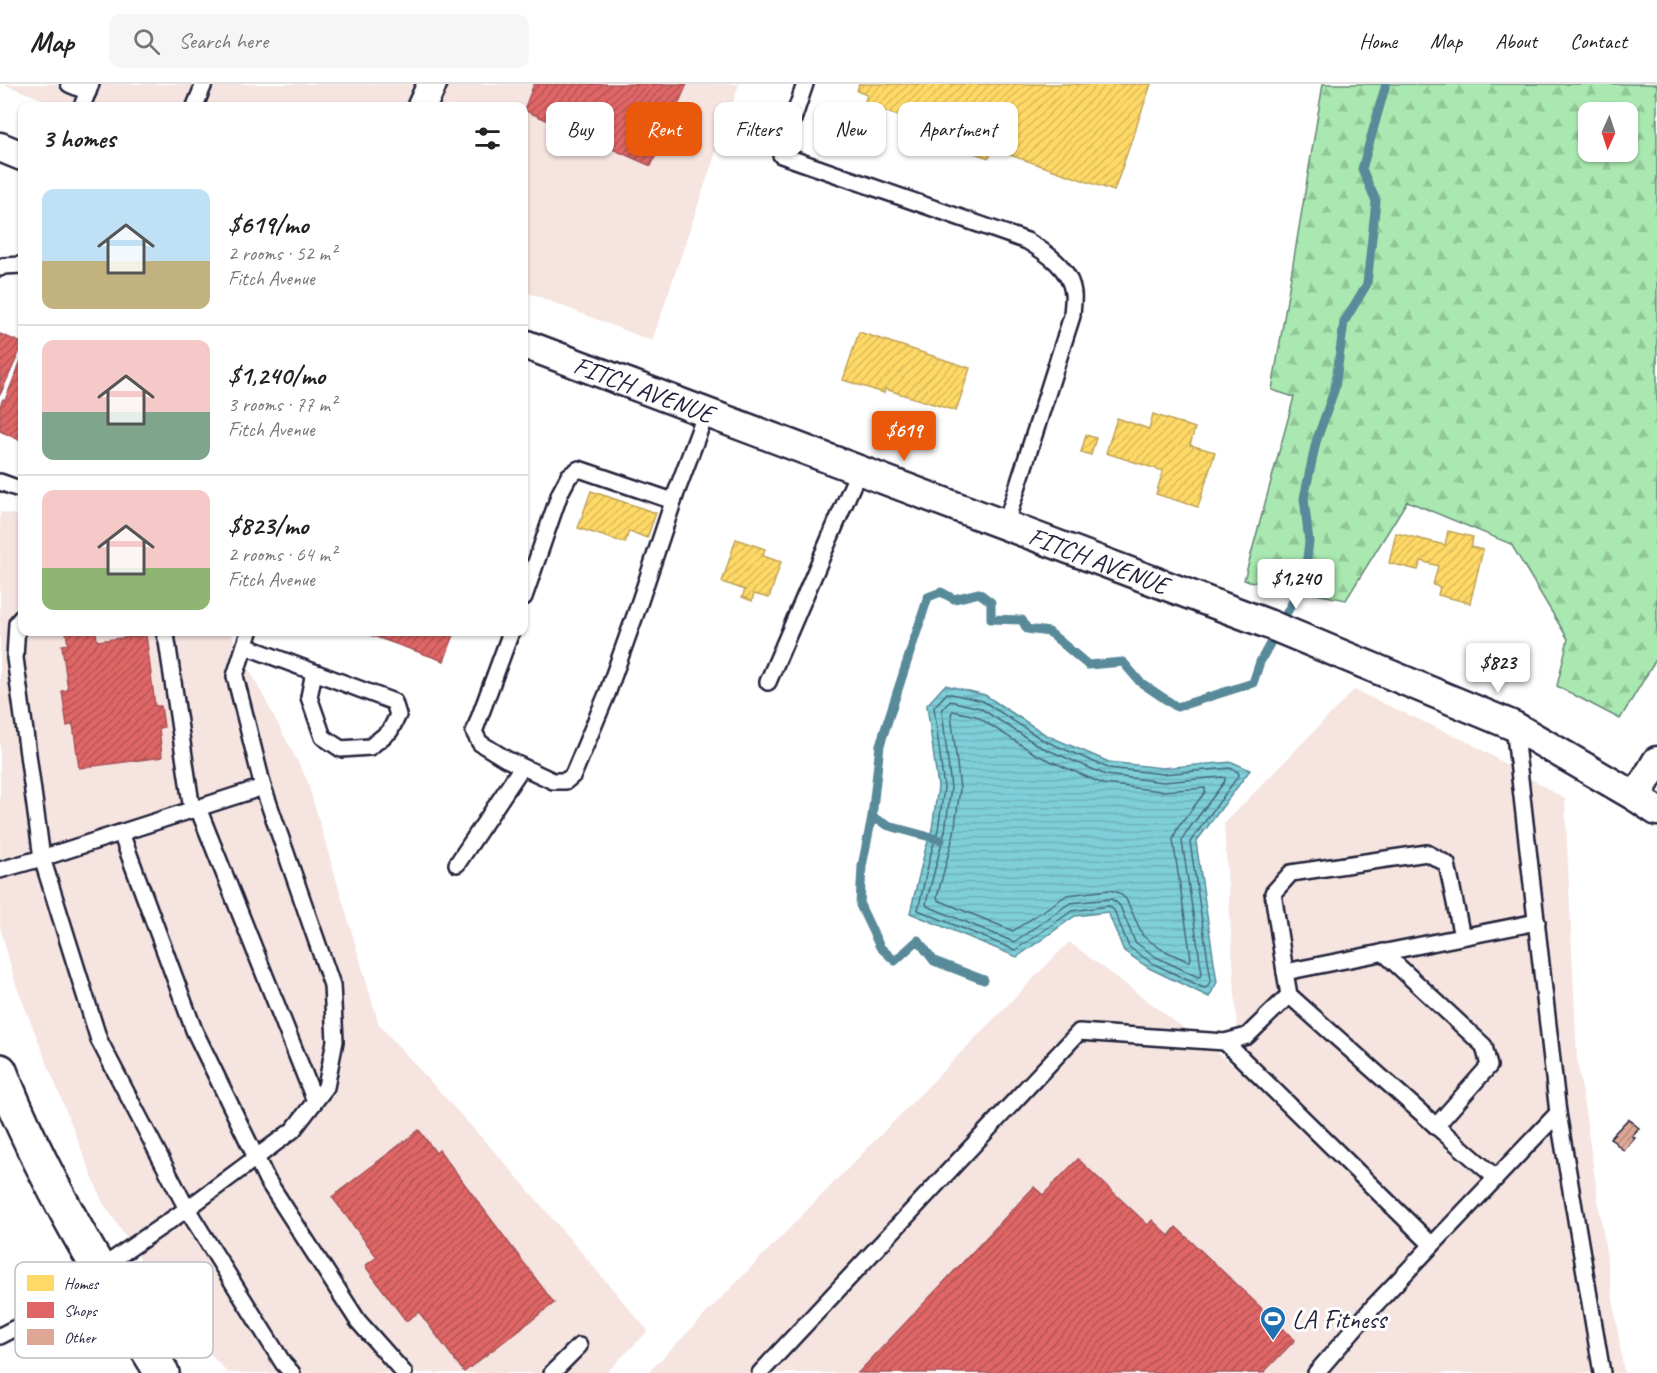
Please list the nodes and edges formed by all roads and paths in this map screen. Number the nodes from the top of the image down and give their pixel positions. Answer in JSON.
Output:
{"nodes":[{"id":1,"x":69,"y":84,"type":"edge"},
{"id":2,"x":204,"y":84,"type":"edge"},
{"id":3,"x":432,"y":84,"type":"edge"},
{"id":4,"x":805,"y":84,"type":"edge"},
{"id":5,"x":87,"y":94,"type":"edge"},
{"id":6,"x":197,"y":102,"type":"edge"},
{"id":7,"x":425,"y":102,"type":"edge"},
{"id":8,"x":0,"y":147,"type":"edge"},
{"id":9,"x":18,"y":154,"type":"edge"},
{"id":10,"x":18,"y":265,"type":"edge"},
{"id":11,"x":0,"y":268,"type":"edge"},
{"id":12,"x":528,"y":346,"type":"edge"},
{"id":13,"x":706,"y":413,"type":"junction"},
{"id":14,"x":859,"y":470,"type":"junction"},
{"id":15,"x":0,"y":482,"type":"edge"},
{"id":16,"x":18,"y":489,"type":"edge"},
{"id":17,"x":673,"y":501,"type":"junction"},
{"id":18,"x":1005,"y":525,"type":"junction"},
{"id":19,"x":528,"y":585,"type":"edge"},
{"id":20,"x":18,"y":622,"type":"edge"},
{"id":21,"x":165,"y":636,"type":"edge"},
{"id":22,"x":510,"y":636,"type":"edge"},
{"id":23,"x":247,"y":639,"type":"edge"},
{"id":24,"x":314,"y":672,"type":"junction"},
{"id":25,"x":768,"y":682,"type":"dead end"},
{"id":26,"x":1514,"y":726,"type":"junction"},
{"id":27,"x":1657,"y":761,"type":"edge"},
{"id":28,"x":522,"y":767,"type":"junction"},
{"id":29,"x":262,"y":788,"type":"junction"},
{"id":30,"x":1647,"y":804,"type":"edge"},
{"id":31,"x":195,"y":809,"type":"junction"},
{"id":32,"x":121,"y":833,"type":"junction"},
{"id":33,"x":42,"y":858,"type":"junction"},
{"id":34,"x":457,"y":864,"type":"dead end"},
{"id":35,"x":0,"y":870,"type":"edge"},
{"id":36,"x":1537,"y":922,"type":"junction"},
{"id":37,"x":1462,"y":937,"type":"junction"},
{"id":38,"x":1383,"y":952,"type":"junction"},
{"id":39,"x":1286,"y":972,"type":"junction"},
{"id":40,"x":1289,"y":994,"type":"junction"},
{"id":41,"x":1225,"y":1042,"type":"junction"},
{"id":42,"x":0,"y":1071,"type":"edge"},
{"id":43,"x":315,"y":1101,"type":"junction"},
{"id":44,"x":1558,"y":1113,"type":"junction"},
{"id":45,"x":1436,"y":1126,"type":"junction"},
{"id":46,"x":256,"y":1158,"type":"junction"},
{"id":47,"x":1496,"y":1178,"type":"junction"},
{"id":48,"x":187,"y":1209,"type":"junction"},
{"id":49,"x":1432,"y":1245,"type":"junction"},
{"id":50,"x":94,"y":1262,"type":"edge"},
{"id":51,"x":120,"y":1262,"type":"edge"},
{"id":52,"x":15,"y":1327,"type":"edge"},
{"id":53,"x":0,"y":1336,"type":"edge"},
{"id":54,"x":579,"y":1346,"type":"dead end"},
{"id":55,"x":153,"y":1358,"type":"edge"},
{"id":56,"x":162,"y":1373,"type":"edge"},
{"id":57,"x":292,"y":1373,"type":"edge"},
{"id":58,"x":404,"y":1373,"type":"edge"},
{"id":59,"x":552,"y":1373,"type":"edge"},
{"id":60,"x":760,"y":1373,"type":"edge"},
{"id":61,"x":1316,"y":1373,"type":"edge"},
{"id":62,"x":1602,"y":1373,"type":"edge"}],
"edges":[{"from":1,"to":5,"type":"lane"},
{"from":2,"to":6,"type":"lane"},
{"from":3,"to":7,"type":"street"},
{"from":4,"to":18,"type":"lane"},
{"from":8,"to":9,"type":"street"},
{"from":10,"to":11,"type":"lane"},
{"from":12,"to":13,"type":"street","name":"FITCH AVENUE"},
{"from":13,"to":14,"type":"street","name":"FITCH AVENUE"},
{"from":13,"to":17,"type":"lane"},
{"from":14,"to":18,"type":"street","name":"FITCH AVENUE"},
{"from":14,"to":25,"type":"lane"},
{"from":15,"to":16,"type":"lane"},
{"from":17,"to":19,"type":"lane"},
{"from":17,"to":28,"type":"lane"},
{"from":18,"to":26,"type":"street","name":"FITCH AVENUE"},
{"from":20,"to":33,"type":"lane"},
{"from":21,"to":31,"type":"lane"},
{"from":22,"to":28,"type":"lane"},
{"from":23,"to":24,"type":"lane"},
{"from":23,"to":29,"type":"lane"},
{"from":24,"to":24,"type":"lane"},
{"from":26,"to":30,"type":"street","name":"FITCH AVENUE"},
{"from":26,"to":36,"type":"lane"},
{"from":27,"to":30,"type":"street"},
{"from":28,"to":34,"type":"lane"},
{"from":29,"to":31,"type":"lane"},
{"from":29,"to":43,"type":"lane"},
{"from":31,"to":32,"type":"lane"},
{"from":31,"to":43,"type":"lane"},
{"from":32,"to":33,"type":"lane"},
{"from":32,"to":46,"type":"lane"},
{"from":33,"to":35,"type":"lane"},
{"from":33,"to":48,"type":"lane"},
{"from":36,"to":37,"type":"lane"},
{"from":36,"to":44,"type":"lane"},
{"from":37,"to":38,"type":"lane"},
{"from":37,"to":39,"type":"lane"},
{"from":38,"to":39,"type":"lane"},
{"from":38,"to":45,"type":"lane"},
{"from":39,"to":40,"type":"lane"},
{"from":40,"to":41,"type":"lane"},
{"from":40,"to":45,"type":"lane"},
{"from":41,"to":49,"type":"lane"},
{"from":41,"to":60,"type":"lane"},
{"from":42,"to":50,"type":"main road"},
{"from":43,"to":46,"type":"lane"},
{"from":44,"to":47,"type":"lane"},
{"from":44,"to":62,"type":"lane"},
{"from":45,"to":47,"type":"lane"},
{"from":46,"to":48,"type":"lane"},
{"from":46,"to":58,"type":"lane"},
{"from":47,"to":49,"type":"lane"},
{"from":48,"to":51,"type":"lane"},
{"from":48,"to":57,"type":"lane"},
{"from":49,"to":61,"type":"lane"},
{"from":52,"to":53,"type":"lane"},
{"from":54,"to":59,"type":"lane"},
{"from":55,"to":56,"type":"main road"}]}
